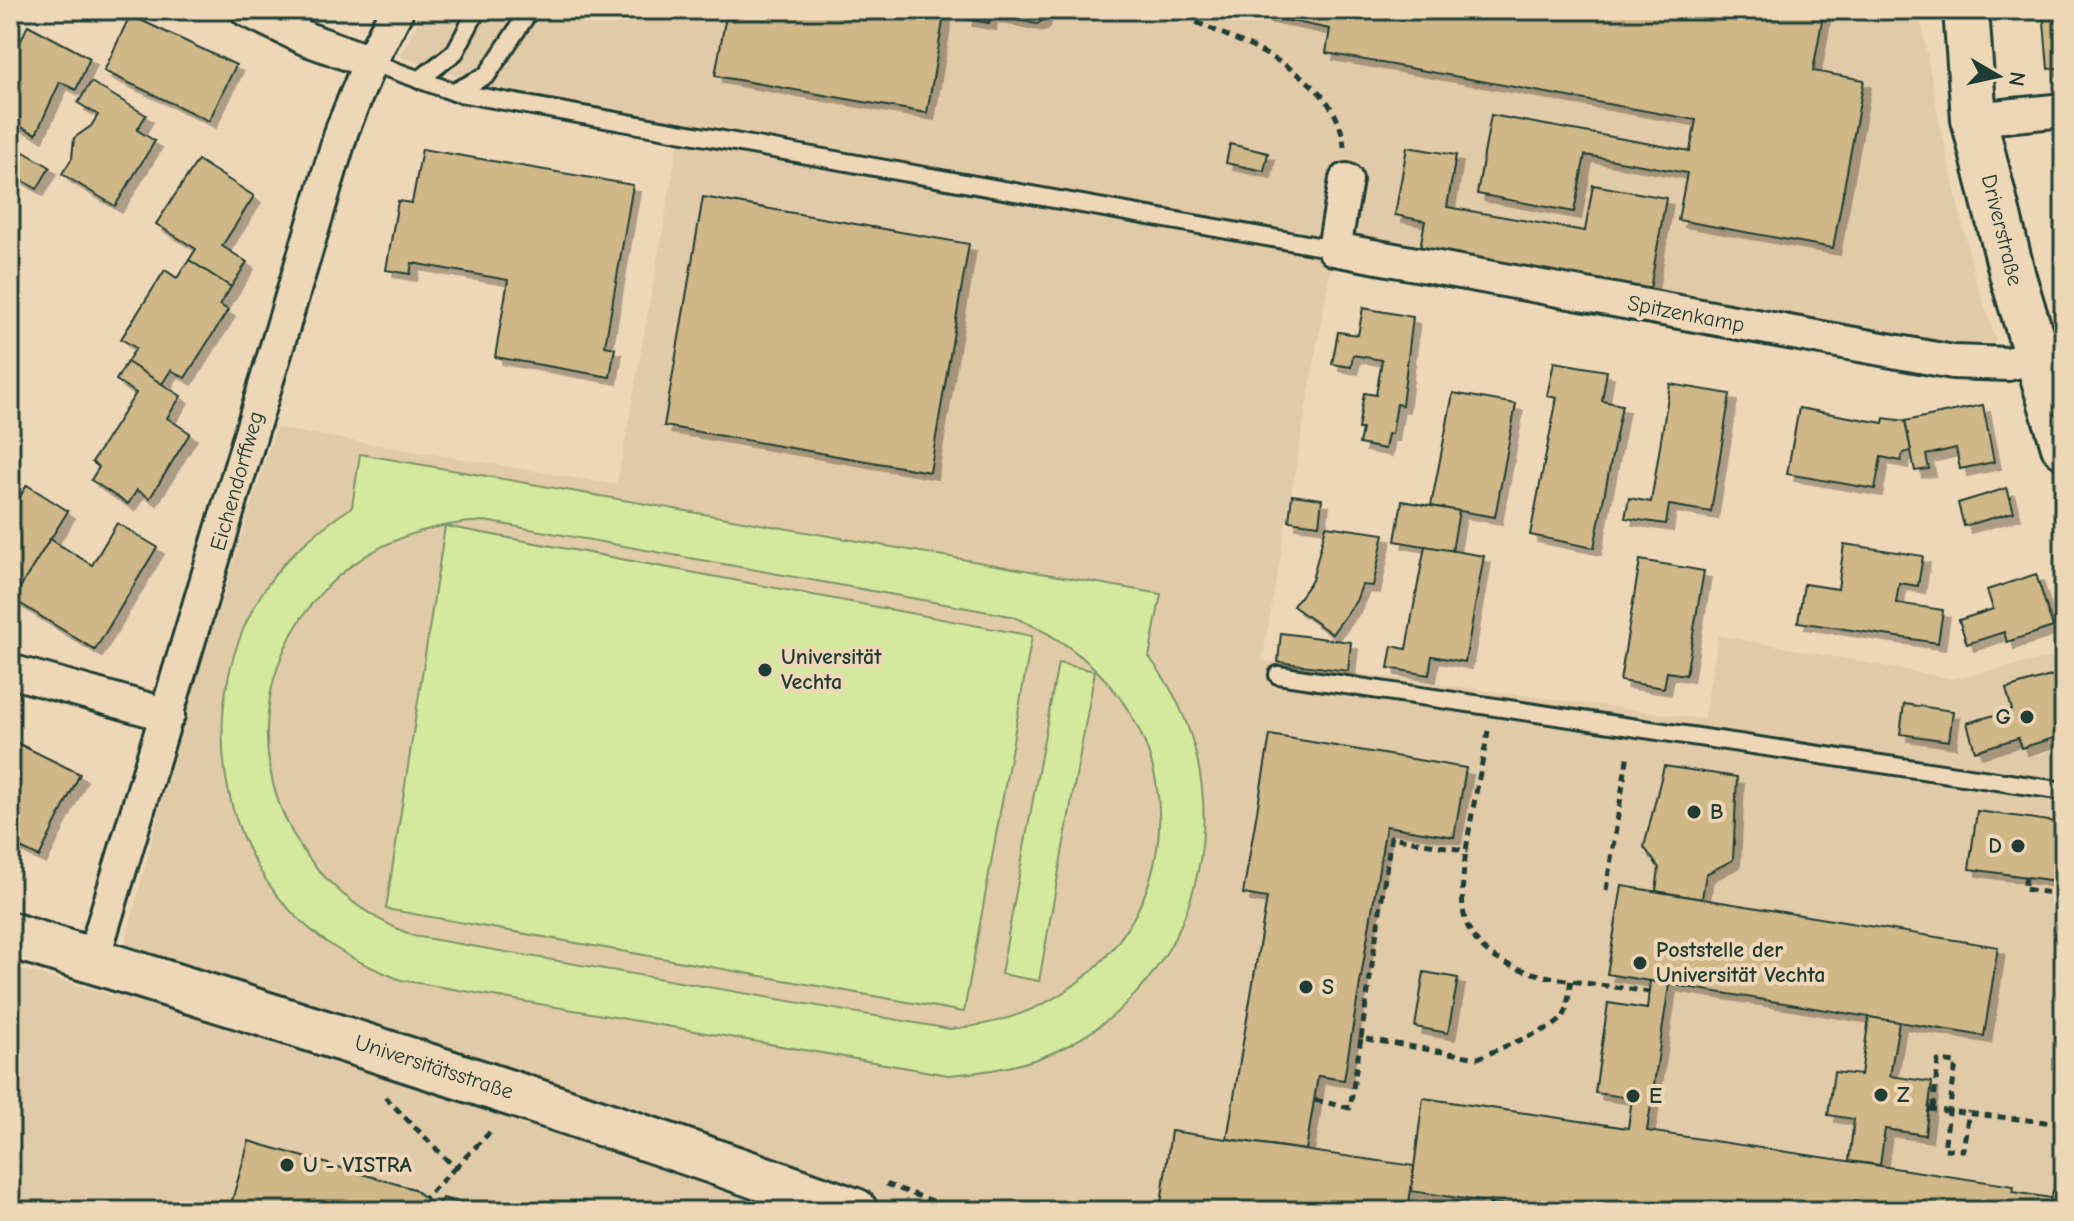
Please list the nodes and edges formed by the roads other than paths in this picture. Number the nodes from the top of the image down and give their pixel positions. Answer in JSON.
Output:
{"nodes":[{"id":1,"x":247,"y":10,"type":"edge"},
{"id":2,"x":397,"y":10,"type":"edge"},
{"id":3,"x":477,"y":10,"type":"edge"},
{"id":4,"x":530,"y":10,"type":"edge"},
{"id":5,"x":1966,"y":10,"type":"edge"},
{"id":6,"x":370,"y":62,"type":"junction"},
{"id":7,"x":419,"y":80,"type":"junction"},
{"id":8,"x":454,"y":92,"type":"junction"},
{"id":9,"x":2064,"y":110,"type":"edge"},
{"id":10,"x":1974,"y":119,"type":"junction"},
{"id":11,"x":1346,"y":180,"type":"road end"},
{"id":12,"x":1334,"y":249,"type":"junction"},
{"id":13,"x":2038,"y":356,"type":"junction"},
{"id":14,"x":2064,"y":446,"type":"edge"},
{"id":15,"x":10,"y":671,"type":"edge"},
{"id":16,"x":1278,"y":675,"type":"dead end"},
{"id":17,"x":168,"y":715,"type":"junction"},
{"id":18,"x":2064,"y":791,"type":"edge"},
{"id":19,"x":10,"y":935,"type":"edge"},
{"id":20,"x":93,"y":959,"type":"junction"},
{"id":21,"x":855,"y":1211,"type":"edge"}],
"edges":[{"from":1,"to":6,"type":"street"},
{"from":2,"to":6,"type":"street","name":"Eichendorffweg"},
{"from":3,"to":7,"type":"lane"},
{"from":4,"to":8,"type":"lane"},
{"from":5,"to":10,"type":"street","name":"Driverstraße"},
{"from":6,"to":7,"type":"lane"},
{"from":6,"to":17,"type":"street","name":"Eichendorffweg"},
{"from":7,"to":8,"type":"lane"},
{"from":8,"to":12,"type":"lane"},
{"from":9,"to":10,"type":"street"},
{"from":10,"to":13,"type":"street","name":"Driverstraße"},
{"from":11,"to":12,"type":"street"},
{"from":12,"to":13,"type":"street","name":"Spitzenkamp"},
{"from":13,"to":14,"type":"street","name":"Driverstraße"},
{"from":15,"to":17,"type":"street"},
{"from":16,"to":18,"type":"lane"},
{"from":17,"to":20,"type":"street","name":"Eichendorffweg"},
{"from":19,"to":20,"type":"street","name":"Universitätsstraße"},
{"from":20,"to":21,"type":"street","name":"Universitätsstraße"}]}
